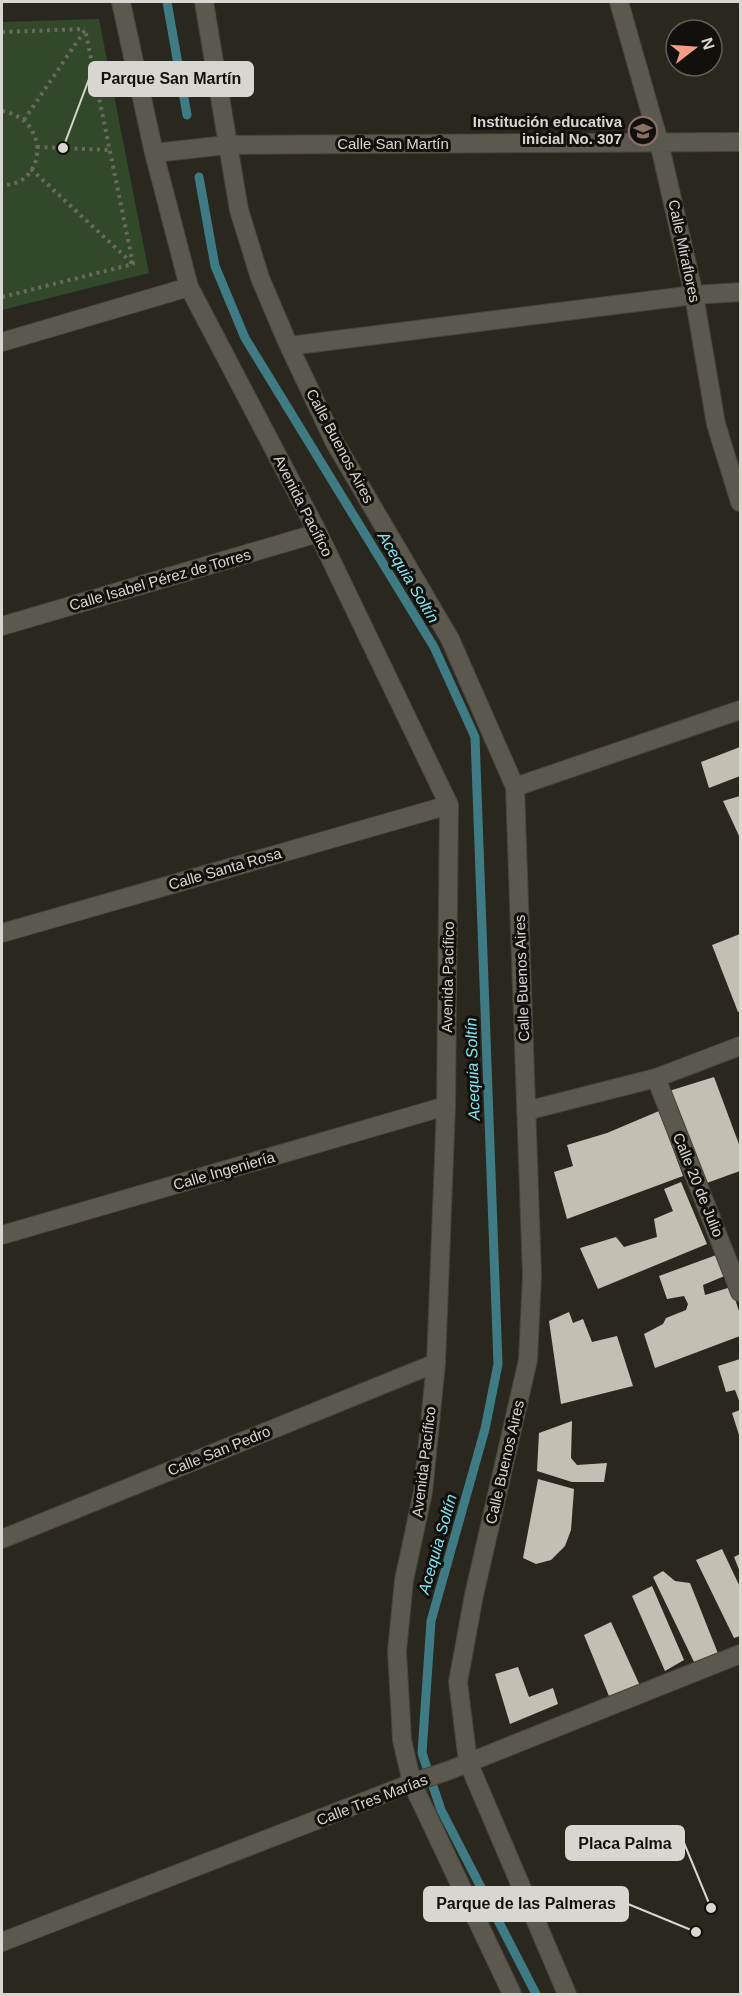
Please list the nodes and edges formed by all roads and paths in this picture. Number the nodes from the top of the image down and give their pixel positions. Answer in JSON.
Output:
{"nodes":[{"id":1,"x":121,"y":2,"type":"edge"},
{"id":2,"x":204,"y":2,"type":"edge"},
{"id":3,"x":619,"y":2,"type":"edge"},
{"id":4,"x":86,"y":29,"type":"junction"},
{"id":5,"x":2,"y":32,"type":"edge"},
{"id":6,"x":2,"y":111,"type":"edge"},
{"id":7,"x":24,"y":120,"type":"junction"},
{"id":8,"x":659,"y":142,"type":"junction"},
{"id":9,"x":741,"y":142,"type":"edge"},
{"id":10,"x":227,"y":144,"type":"junction"},
{"id":11,"x":37,"y":147,"type":"junction"},
{"id":12,"x":110,"y":150,"type":"junction"},
{"id":13,"x":154,"y":153,"type":"junction"},
{"id":14,"x":32,"y":169,"type":"junction"},
{"id":15,"x":2,"y":185,"type":"edge"},
{"id":16,"x":133,"y":264,"type":"junction"},
{"id":17,"x":189,"y":287,"type":"junction"},
{"id":18,"x":741,"y":292,"type":"edge"},
{"id":19,"x":694,"y":295,"type":"junction"},
{"id":20,"x":2,"y":297,"type":"edge"},
{"id":21,"x":2,"y":342,"type":"edge"},
{"id":22,"x":289,"y":346,"type":"junction"},
{"id":23,"x":741,"y":502,"type":"edge"},
{"id":24,"x":318,"y":533,"type":"junction"},
{"id":25,"x":2,"y":626,"type":"edge"},
{"id":26,"x":741,"y":711,"type":"edge"},
{"id":27,"x":515,"y":787,"type":"junction"},
{"id":28,"x":449,"y":805,"type":"junction"},
{"id":29,"x":2,"y":933,"type":"edge"},
{"id":30,"x":741,"y":1046,"type":"edge"},
{"id":31,"x":656,"y":1078,"type":"junction"},
{"id":32,"x":446,"y":1106,"type":"junction"},
{"id":33,"x":526,"y":1111,"type":"junction"},
{"id":34,"x":2,"y":1235,"type":"edge"},
{"id":35,"x":741,"y":1292,"type":"edge"},
{"id":36,"x":436,"y":1363,"type":"junction"},
{"id":37,"x":2,"y":1539,"type":"edge"},
{"id":38,"x":741,"y":1654,"type":"edge"},
{"id":39,"x":468,"y":1762,"type":"junction"},
{"id":40,"x":417,"y":1782,"type":"junction"},
{"id":41,"x":2,"y":1942,"type":"edge"},
{"id":42,"x":512,"y":1995,"type":"edge"},
{"id":43,"x":567,"y":1995,"type":"edge"}],
"edges":[{"from":1,"to":13,"type":"street","name":"Avenida Pacífico"},
{"from":2,"to":10,"type":"street","name":"Calle Buenos Aires"},
{"from":3,"to":8,"type":"street","name":"Calle Miraflores"},
{"from":4,"to":5,"type":"path"},
{"from":4,"to":7,"type":"path"},
{"from":4,"to":12,"type":"path"},
{"from":6,"to":7,"type":"path"},
{"from":7,"to":11,"type":"path"},
{"from":8,"to":9,"type":"street","name":"Calle San Martín"},
{"from":8,"to":10,"type":"street","name":"Calle San Martín"},
{"from":8,"to":19,"type":"street","name":"Calle Miraflores"},
{"from":10,"to":13,"type":"street","name":"Calle San Martín"},
{"from":10,"to":22,"type":"street","name":"Calle Buenos Aires"},
{"from":11,"to":12,"type":"path"},
{"from":11,"to":14,"type":"path"},
{"from":12,"to":16,"type":"path"},
{"from":13,"to":17,"type":"street","name":"Avenida Pacífico"},
{"from":14,"to":15,"type":"path"},
{"from":14,"to":16,"type":"path"},
{"from":16,"to":20,"type":"path"},
{"from":17,"to":21,"type":"street"},
{"from":17,"to":24,"type":"street","name":"Avenida Pacífico"},
{"from":18,"to":19,"type":"street"},
{"from":19,"to":22,"type":"street"},
{"from":19,"to":23,"type":"street","name":"Calle Miraflores"},
{"from":22,"to":27,"type":"street","name":"Calle Buenos Aires"},
{"from":24,"to":25,"type":"street","name":"Calle Isabel Pérez de Torres"},
{"from":24,"to":28,"type":"street","name":"Avenida Pacífico"},
{"from":26,"to":27,"type":"street"},
{"from":27,"to":33,"type":"street","name":"Calle Buenos Aires"},
{"from":28,"to":29,"type":"street","name":"Calle Santa Rosa"},
{"from":28,"to":32,"type":"street","name":"Avenida Pacífico"},
{"from":30,"to":31,"type":"street"},
{"from":31,"to":33,"type":"street"},
{"from":31,"to":35,"type":"street","name":"Calle 20 de Julio"},
{"from":32,"to":34,"type":"street","name":"Calle Ingeniería"},
{"from":32,"to":36,"type":"street","name":"Avenida Pacífico"},
{"from":33,"to":39,"type":"street","name":"Calle Buenos Aires"},
{"from":36,"to":37,"type":"street","name":"Calle San Pedro"},
{"from":36,"to":40,"type":"street","name":"Avenida Pacífico"},
{"from":38,"to":39,"type":"street","name":"Calle Tres Marías"},
{"from":39,"to":40,"type":"street","name":"Calle Tres Marías"},
{"from":39,"to":43,"type":"street","name":"Calle Buenos Aires"},
{"from":40,"to":41,"type":"street","name":"Calle Tres Marías"},
{"from":40,"to":42,"type":"street","name":"Avenida Pacífico"}]}
